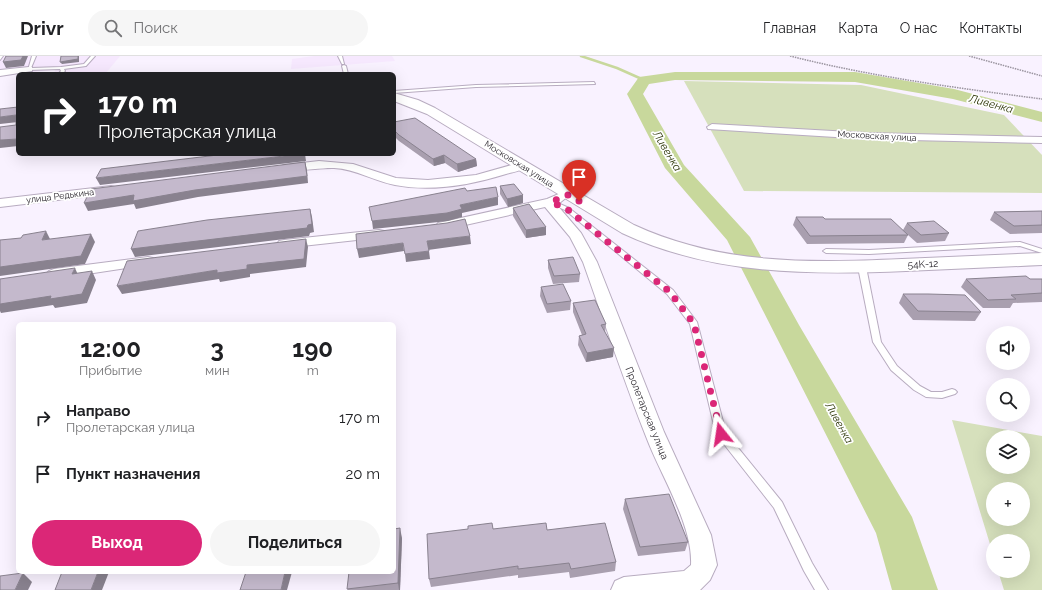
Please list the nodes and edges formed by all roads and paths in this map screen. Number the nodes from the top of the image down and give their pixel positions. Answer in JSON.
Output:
{"nodes":[{"id":1,"x":34,"y":56,"type":"edge"},
{"id":2,"x":93,"y":56,"type":"edge"},
{"id":3,"x":340,"y":56,"type":"edge"},
{"id":4,"x":790,"y":56,"type":"edge"},
{"id":5,"x":969,"y":56,"type":"edge"},
{"id":6,"x":61,"y":68,"type":"junction"},
{"id":7,"x":29,"y":69,"type":"junction"},
{"id":8,"x":62,"y":72,"type":"edge"},
{"id":9,"x":345,"y":72,"type":"edge"},
{"id":10,"x":0,"y":73,"type":"edge"},
{"id":11,"x":1042,"y":76,"type":"edge"},
{"id":12,"x":594,"y":83,"type":"dead end"},
{"id":13,"x":396,"y":92,"type":"edge"},
{"id":14,"x":396,"y":98,"type":"edge"},
{"id":15,"x":1042,"y":99,"type":"edge"},
{"id":16,"x":712,"y":127,"type":"dead end"},
{"id":17,"x":1042,"y":140,"type":"edge"},
{"id":18,"x":522,"y":164,"type":"junction"},
{"id":19,"x":269,"y":170,"type":"edge"},
{"id":20,"x":126,"y":188,"type":"edge"},
{"id":21,"x":559,"y":198,"type":"junction"},
{"id":22,"x":0,"y":203,"type":"edge"},
{"id":23,"x":427,"y":228,"type":"edge"},
{"id":24,"x":391,"y":233,"type":"edge"},
{"id":25,"x":267,"y":246,"type":"edge"},
{"id":26,"x":826,"y":251,"type":"dead end"},
{"id":27,"x":1042,"y":251,"type":"edge"},
{"id":28,"x":160,"y":259,"type":"edge"},
{"id":29,"x":1042,"y":259,"type":"edge"},
{"id":30,"x":804,"y":267,"type":"joint"},
{"id":31,"x":862,"y":267,"type":"junction"},
{"id":32,"x":43,"y":276,"type":"edge"},
{"id":33,"x":952,"y":392,"type":"dead end"},
{"id":34,"x":624,"y":590,"type":"edge"},
{"id":35,"x":822,"y":590,"type":"edge"}],
"edges":[{"from":1,"to":7,"type":"lane"},
{"from":2,"to":6,"type":"lane"},
{"from":3,"to":9,"type":"lane"},
{"from":4,"to":15,"type":"path"},
{"from":5,"to":11,"type":"path"},
{"from":6,"to":7,"type":"lane"},
{"from":6,"to":8,"type":"lane"},
{"from":7,"to":10,"type":"street"},
{"from":12,"to":13,"type":"lane"},
{"from":14,"to":18,"type":"street","name":"Московская улица"},
{"from":16,"to":17,"type":"street","name":"Московская улица"},
{"from":18,"to":19,"type":"street"},
{"from":18,"to":21,"type":"street","name":"Московская улица"},
{"from":20,"to":22,"type":"street","name":"улица Редькина"},
{"from":21,"to":23,"type":"street"},
{"from":21,"to":30,"type":"street","name":"Московская улица"},
{"from":21,"to":34,"type":"street","name":"Пролетарская улица"},
{"from":21,"to":35,"type":"lane"},
{"from":24,"to":25,"type":"street"},
{"from":26,"to":27,"type":"lane"},
{"from":28,"to":32,"type":"street"},
{"from":29,"to":31,"type":"street","name":"54K-12"},
{"from":30,"to":31,"type":"street","name":"54K-12"},
{"from":31,"to":33,"type":"lane"}]}
